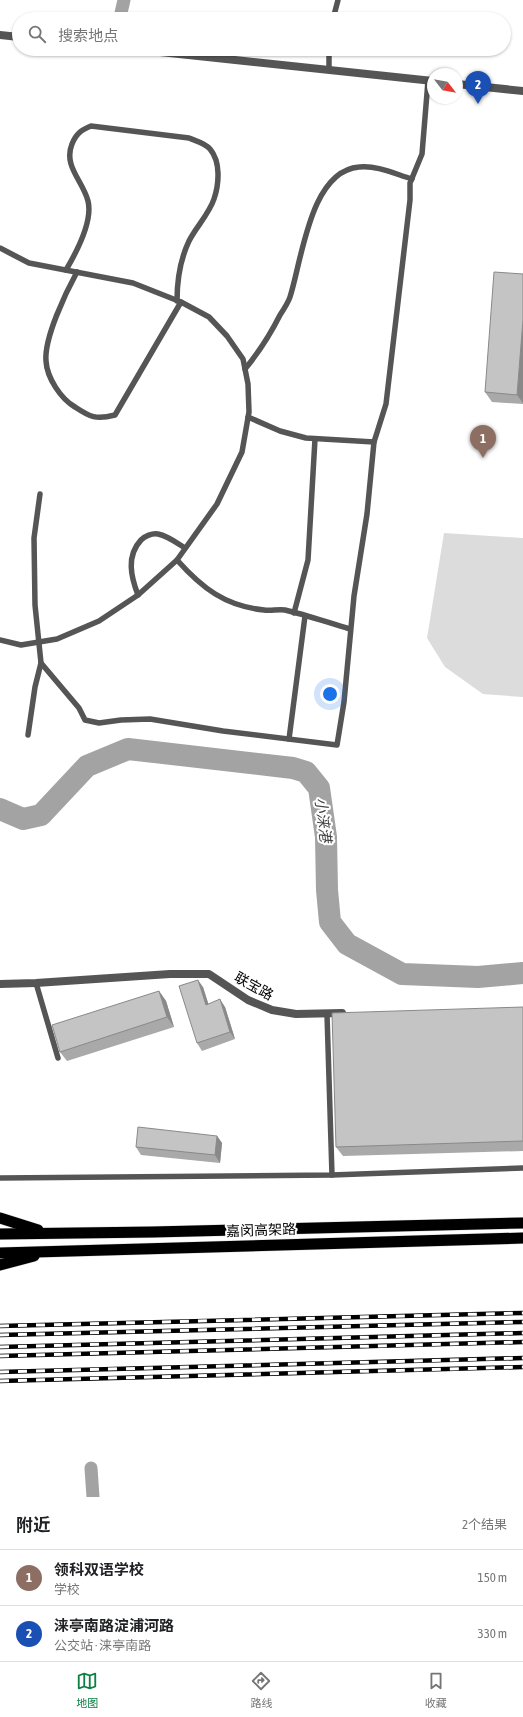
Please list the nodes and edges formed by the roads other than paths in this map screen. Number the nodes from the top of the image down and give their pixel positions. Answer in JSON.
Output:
{"nodes":[{"id":1,"x":338,"y":0,"type":"edge"},
{"id":2,"x":335,"y":12,"type":"edge"},
{"id":3,"x":0,"y":35,"type":"edge"},
{"id":4,"x":12,"y":36,"type":"edge"},
{"id":5,"x":198,"y":56,"type":"edge"},
{"id":6,"x":330,"y":56,"type":"edge"},
{"id":7,"x":329,"y":70,"type":"junction"},
{"id":8,"x":427,"y":81,"type":"edge"},
{"id":9,"x":463,"y":85,"type":"edge"},
{"id":10,"x":523,"y":91,"type":"edge"},
{"id":11,"x":427,"y":104,"type":"edge"},
{"id":12,"x":412,"y":179,"type":"junction"},
{"id":13,"x":0,"y":248,"type":"edge"},
{"id":14,"x":66,"y":270,"type":"junction"},
{"id":15,"x":77,"y":272,"type":"junction"},
{"id":16,"x":179,"y":302,"type":"junction"},
{"id":17,"x":245,"y":369,"type":"junction"},
{"id":18,"x":248,"y":417,"type":"junction"},
{"id":19,"x":315,"y":439,"type":"junction"},
{"id":20,"x":374,"y":442,"type":"junction"},
{"id":21,"x":40,"y":494,"type":"dead end"},
{"id":22,"x":185,"y":548,"type":"junction"},
{"id":23,"x":177,"y":560,"type":"junction"},
{"id":24,"x":138,"y":595,"type":"junction"},
{"id":25,"x":294,"y":613,"type":"junction"},
{"id":26,"x":305,"y":616,"type":"junction"},
{"id":27,"x":350,"y":629,"type":"junction"},
{"id":28,"x":0,"y":640,"type":"edge"},
{"id":29,"x":38,"y":642,"type":"junction"},
{"id":30,"x":41,"y":663,"type":"junction"},
{"id":31,"x":28,"y":735,"type":"dead end"},
{"id":32,"x":289,"y":738,"type":"junction"},
{"id":33,"x":36,"y":983,"type":"junction"},
{"id":34,"x":0,"y":984,"type":"edge"},
{"id":35,"x":351,"y":1013,"type":"edge"},
{"id":36,"x":327,"y":1014,"type":"junction"},
{"id":37,"x":58,"y":1058,"type":"edge"},
{"id":38,"x":523,"y":1168,"type":"edge"},
{"id":39,"x":332,"y":1175,"type":"junction"},
{"id":40,"x":0,"y":1178,"type":"edge"},
{"id":41,"x":0,"y":1218,"type":"edge"},
{"id":42,"x":523,"y":1223,"type":"edge"},
{"id":43,"x":0,"y":1234,"type":"edge"},
{"id":44,"x":48,"y":1234,"type":"junction"},
{"id":45,"x":523,"y":1238,"type":"edge"},
{"id":46,"x":53,"y":1252,"type":"junction"},
{"id":47,"x":0,"y":1253,"type":"edge"},
{"id":48,"x":0,"y":1265,"type":"edge"}],
"edges":[{"from":1,"to":2,"type":"lane"},
{"from":3,"to":4,"type":"street"},
{"from":5,"to":7,"type":"street"},
{"from":6,"to":7,"type":"lane"},
{"from":7,"to":8,"type":"street"},
{"from":9,"to":10,"type":"street"},
{"from":11,"to":12,"type":"lane"},
{"from":12,"to":17,"type":"lane"},
{"from":12,"to":20,"type":"lane"},
{"from":13,"to":14,"type":"lane"},
{"from":14,"to":15,"type":"lane"},
{"from":14,"to":16,"type":"lane"},
{"from":15,"to":16,"type":"lane"},
{"from":15,"to":16,"type":"lane"},
{"from":16,"to":17,"type":"lane"},
{"from":17,"to":18,"type":"lane"},
{"from":18,"to":19,"type":"lane"},
{"from":18,"to":22,"type":"lane"},
{"from":19,"to":20,"type":"lane"},
{"from":19,"to":25,"type":"lane"},
{"from":20,"to":27,"type":"lane"},
{"from":21,"to":29,"type":"lane"},
{"from":22,"to":23,"type":"lane"},
{"from":22,"to":24,"type":"lane"},
{"from":23,"to":24,"type":"lane"},
{"from":23,"to":25,"type":"lane"},
{"from":24,"to":29,"type":"lane"},
{"from":25,"to":26,"type":"lane"},
{"from":26,"to":27,"type":"lane"},
{"from":26,"to":32,"type":"lane"},
{"from":27,"to":32,"type":"lane"},
{"from":28,"to":29,"type":"lane"},
{"from":29,"to":30,"type":"lane"},
{"from":30,"to":31,"type":"lane"},
{"from":30,"to":32,"type":"lane"},
{"from":33,"to":34,"type":"street","name":"联宝路"},
{"from":33,"to":36,"type":"street","name":"联宝路"},
{"from":33,"to":37,"type":"lane"},
{"from":35,"to":36,"type":"street","name":"联宝路"},
{"from":36,"to":39,"type":"lane"},
{"from":38,"to":39,"type":"lane"},
{"from":39,"to":40,"type":"lane"},
{"from":41,"to":44,"type":"highway"},
{"from":42,"to":44,"type":"highway","name":"嘉闵高架路"},
{"from":43,"to":44,"type":"highway","name":"嘉闵高架路"},
{"from":45,"to":46,"type":"highway","name":"嘉闵高架路"},
{"from":46,"to":47,"type":"highway","name":"嘉闵高架路"},
{"from":46,"to":48,"type":"highway"}]}
